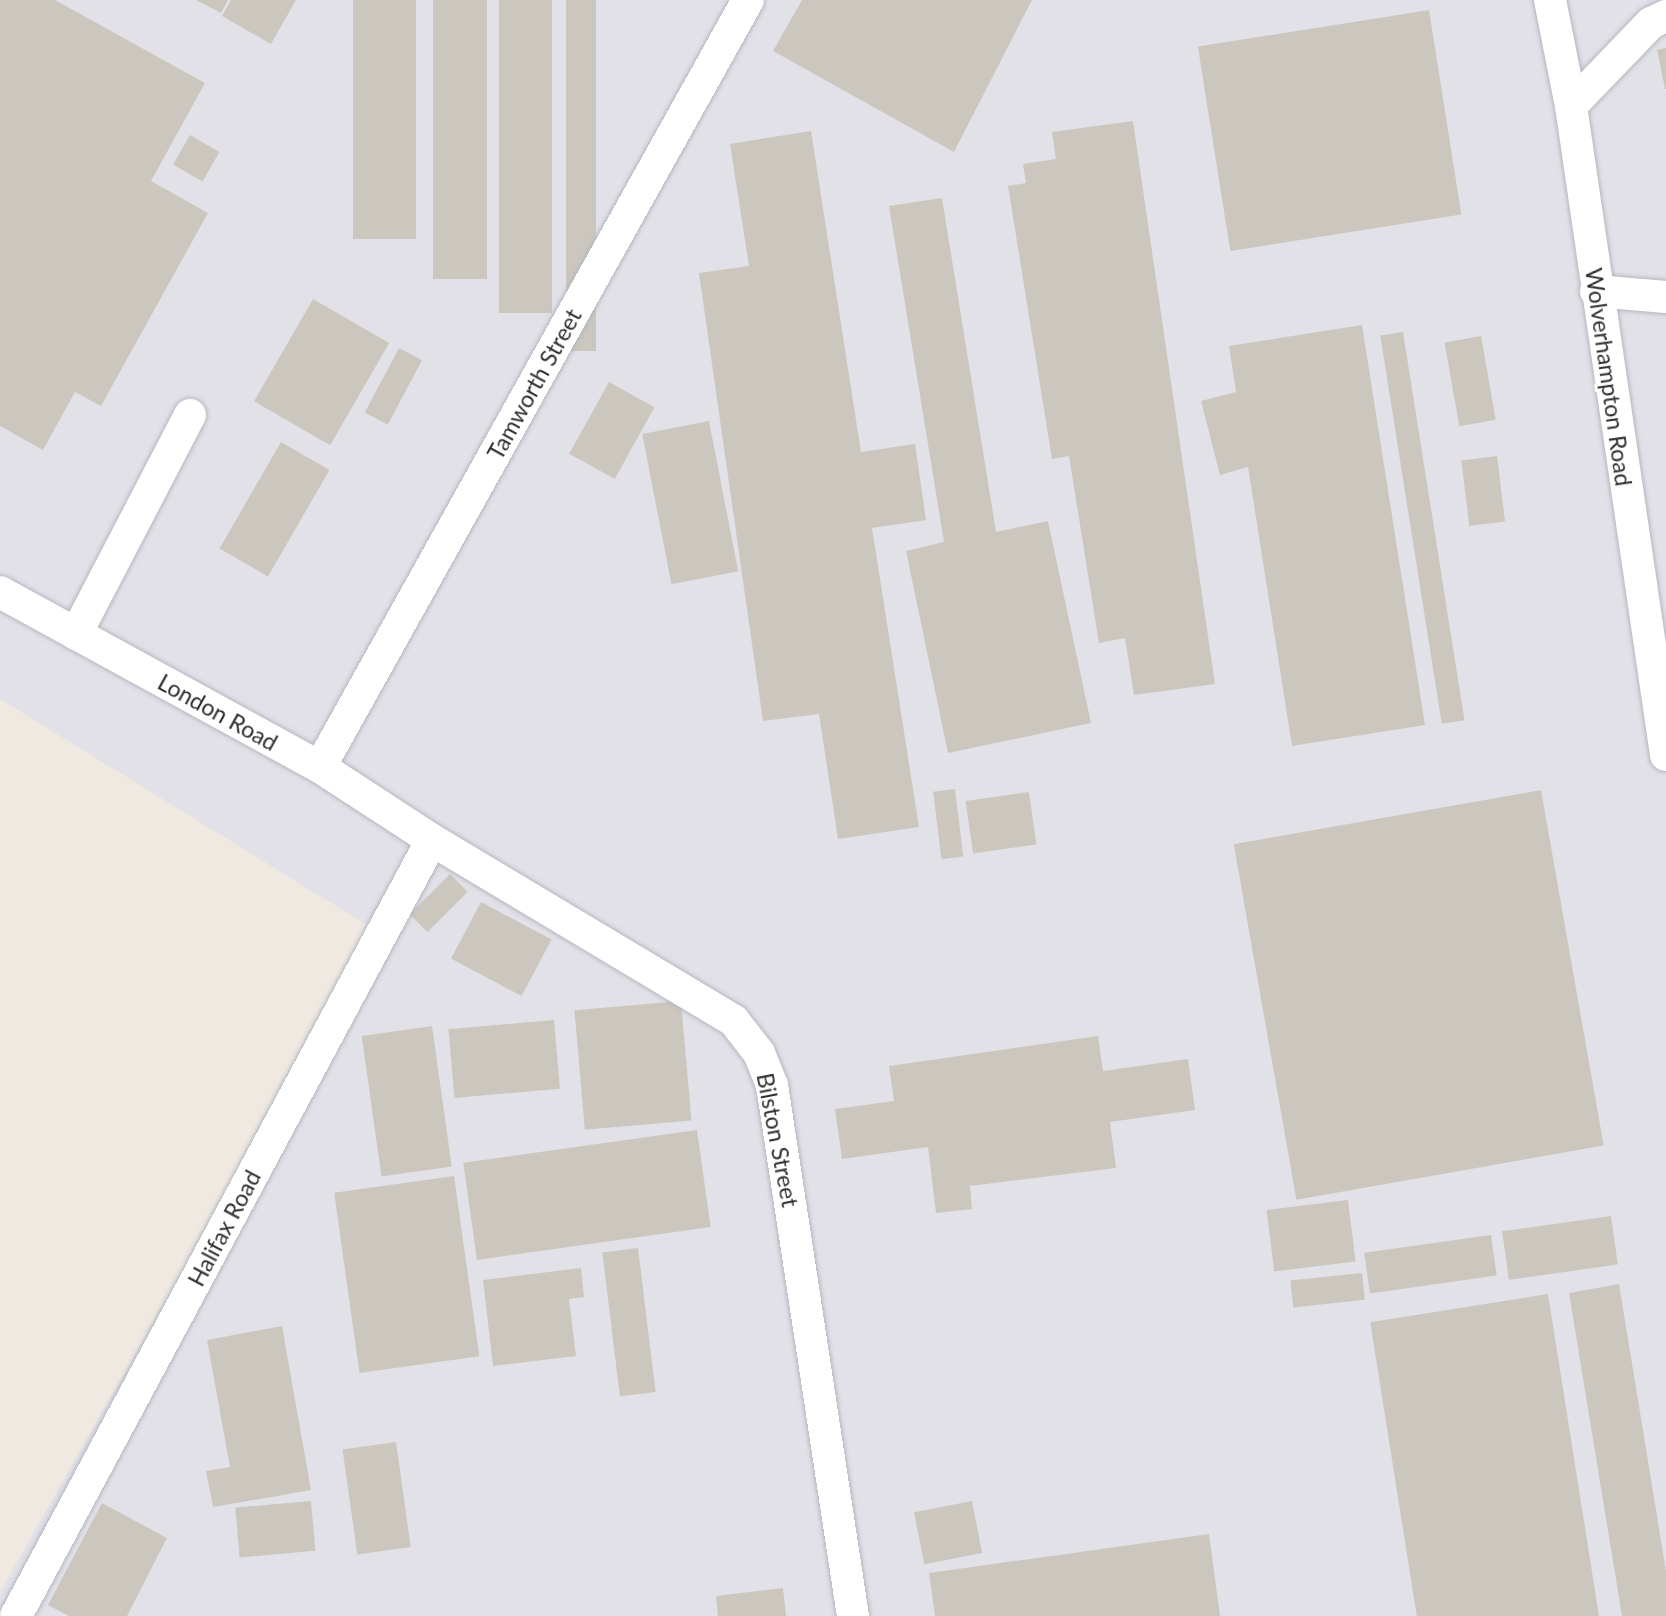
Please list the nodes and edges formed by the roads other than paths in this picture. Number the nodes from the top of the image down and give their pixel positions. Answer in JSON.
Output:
{"nodes":[{"id":1,"x":748,"y":0,"type":"edge"},
{"id":2,"x":1550,"y":0,"type":"edge"},
{"id":3,"x":1666,"y":16,"type":"edge"},
{"id":4,"x":1571,"y":106,"type":"junction"},
{"id":5,"x":1596,"y":291,"type":"junction"},
{"id":6,"x":1666,"y":297,"type":"edge"},
{"id":7,"x":190,"y":415,"type":"dead end"},
{"id":8,"x":0,"y":592,"type":"edge"},
{"id":9,"x":76,"y":634,"type":"junction"},
{"id":10,"x":1666,"y":755,"type":"edge"},
{"id":11,"x":320,"y":767,"type":"junction"},
{"id":12,"x":432,"y":840,"type":"junction"},
{"id":13,"x":16,"y":1616,"type":"edge"},
{"id":14,"x":853,"y":1616,"type":"edge"}],
"edges":[{"from":1,"to":11,"type":"street","name":"Tamworth Street"},
{"from":2,"to":4,"type":"street","name":"Wolverhampton Road"},
{"from":3,"to":4,"type":"street"},
{"from":4,"to":5,"type":"street","name":"Wolverhampton Road"},
{"from":5,"to":6,"type":"street"},
{"from":5,"to":10,"type":"street","name":"Wolverhampton Road"},
{"from":7,"to":9,"type":"street"},
{"from":8,"to":9,"type":"street","name":"London Road"},
{"from":9,"to":11,"type":"street","name":"London Road"},
{"from":11,"to":12,"type":"street","name":"London Road"},
{"from":12,"to":13,"type":"street","name":"Halifax Road"},
{"from":12,"to":14,"type":"street","name":"Bilston Street"}]}
